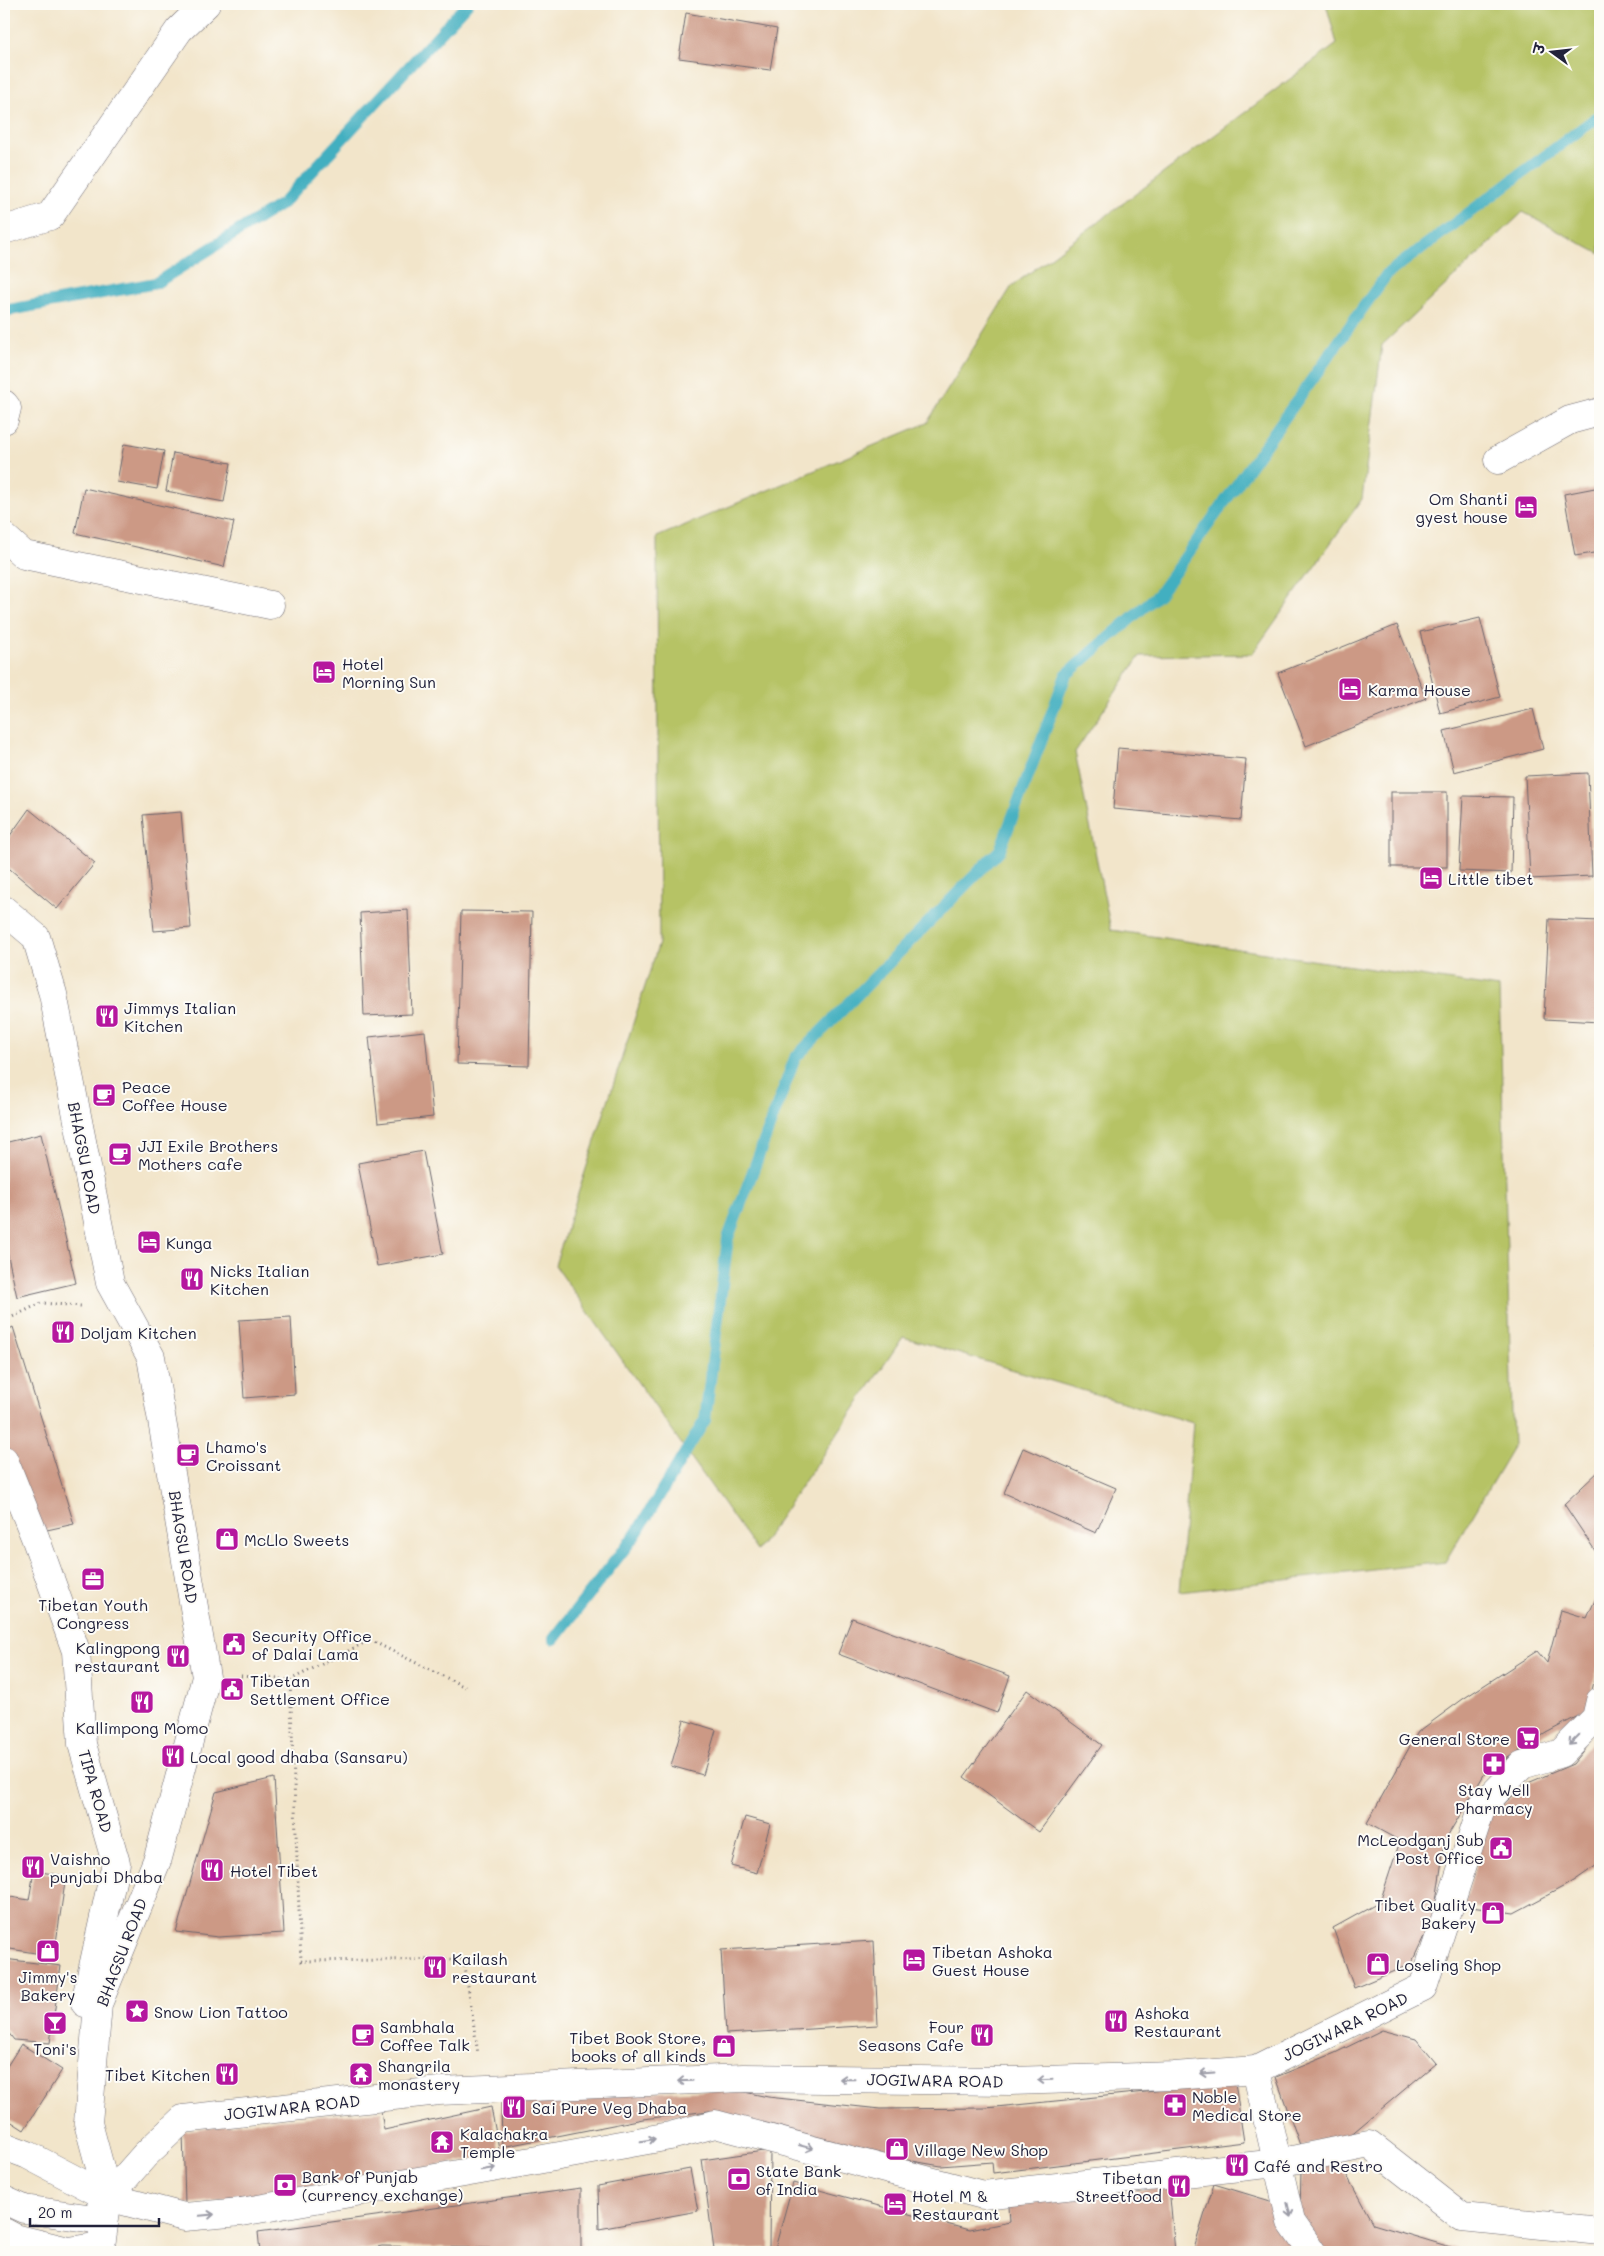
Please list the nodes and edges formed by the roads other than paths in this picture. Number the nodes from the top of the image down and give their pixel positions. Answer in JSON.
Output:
{"nodes":[{"id":1,"x":206,"y":4,"type":"edge"},
{"id":2,"x":4,"y":230,"type":"edge"},
{"id":3,"x":4,"y":404,"type":"edge"},
{"id":4,"x":1600,"y":412,"type":"edge"},
{"id":5,"x":4,"y":420,"type":"edge"},
{"id":6,"x":1498,"y":460,"type":"dead end"},
{"id":7,"x":4,"y":537,"type":"edge"},
{"id":8,"x":270,"y":605,"type":"dead end"},
{"id":9,"x":4,"y":910,"type":"edge"},
{"id":10,"x":4,"y":1460,"type":"edge"},
{"id":11,"x":1600,"y":1701,"type":"edge"},
{"id":12,"x":92,"y":2070,"type":"junction"},
{"id":13,"x":1256,"y":2070,"type":"junction"},
{"id":14,"x":4,"y":2146,"type":"edge"},
{"id":15,"x":1278,"y":2163,"type":"junction"},
{"id":16,"x":108,"y":2197,"type":"junction"},
{"id":17,"x":4,"y":2200,"type":"edge"},
{"id":18,"x":1600,"y":2231,"type":"edge"},
{"id":19,"x":4,"y":2232,"type":"edge"},
{"id":20,"x":1312,"y":2252,"type":"edge"}],
"edges":[{"from":1,"to":2,"type":"street"},
{"from":3,"to":5,"type":"street"},
{"from":4,"to":6,"type":"street"},
{"from":7,"to":8,"type":"street"},
{"from":9,"to":12,"type":"street","name":"BHAGSU ROAD"},
{"from":10,"to":12,"type":"street","name":"TIPA ROAD"},
{"from":11,"to":13,"type":"street","name":"JOGIWARA ROAD","one_way":true},
{"from":12,"to":16,"type":"street","name":"BHAGSU ROAD"},
{"from":13,"to":15,"type":"street"},
{"from":13,"to":16,"type":"street","name":"JOGIWARA ROAD","one_way":true},
{"from":14,"to":16,"type":"street"},
{"from":16,"to":15,"type":"street","one_way":true},
{"from":15,"to":18,"type":"street"},
{"from":15,"to":20,"type":"street","one_way":true},
{"from":16,"to":17,"type":"street","name":"JOGIWARA ROAD"},
{"from":16,"to":19,"type":"street"}]}
